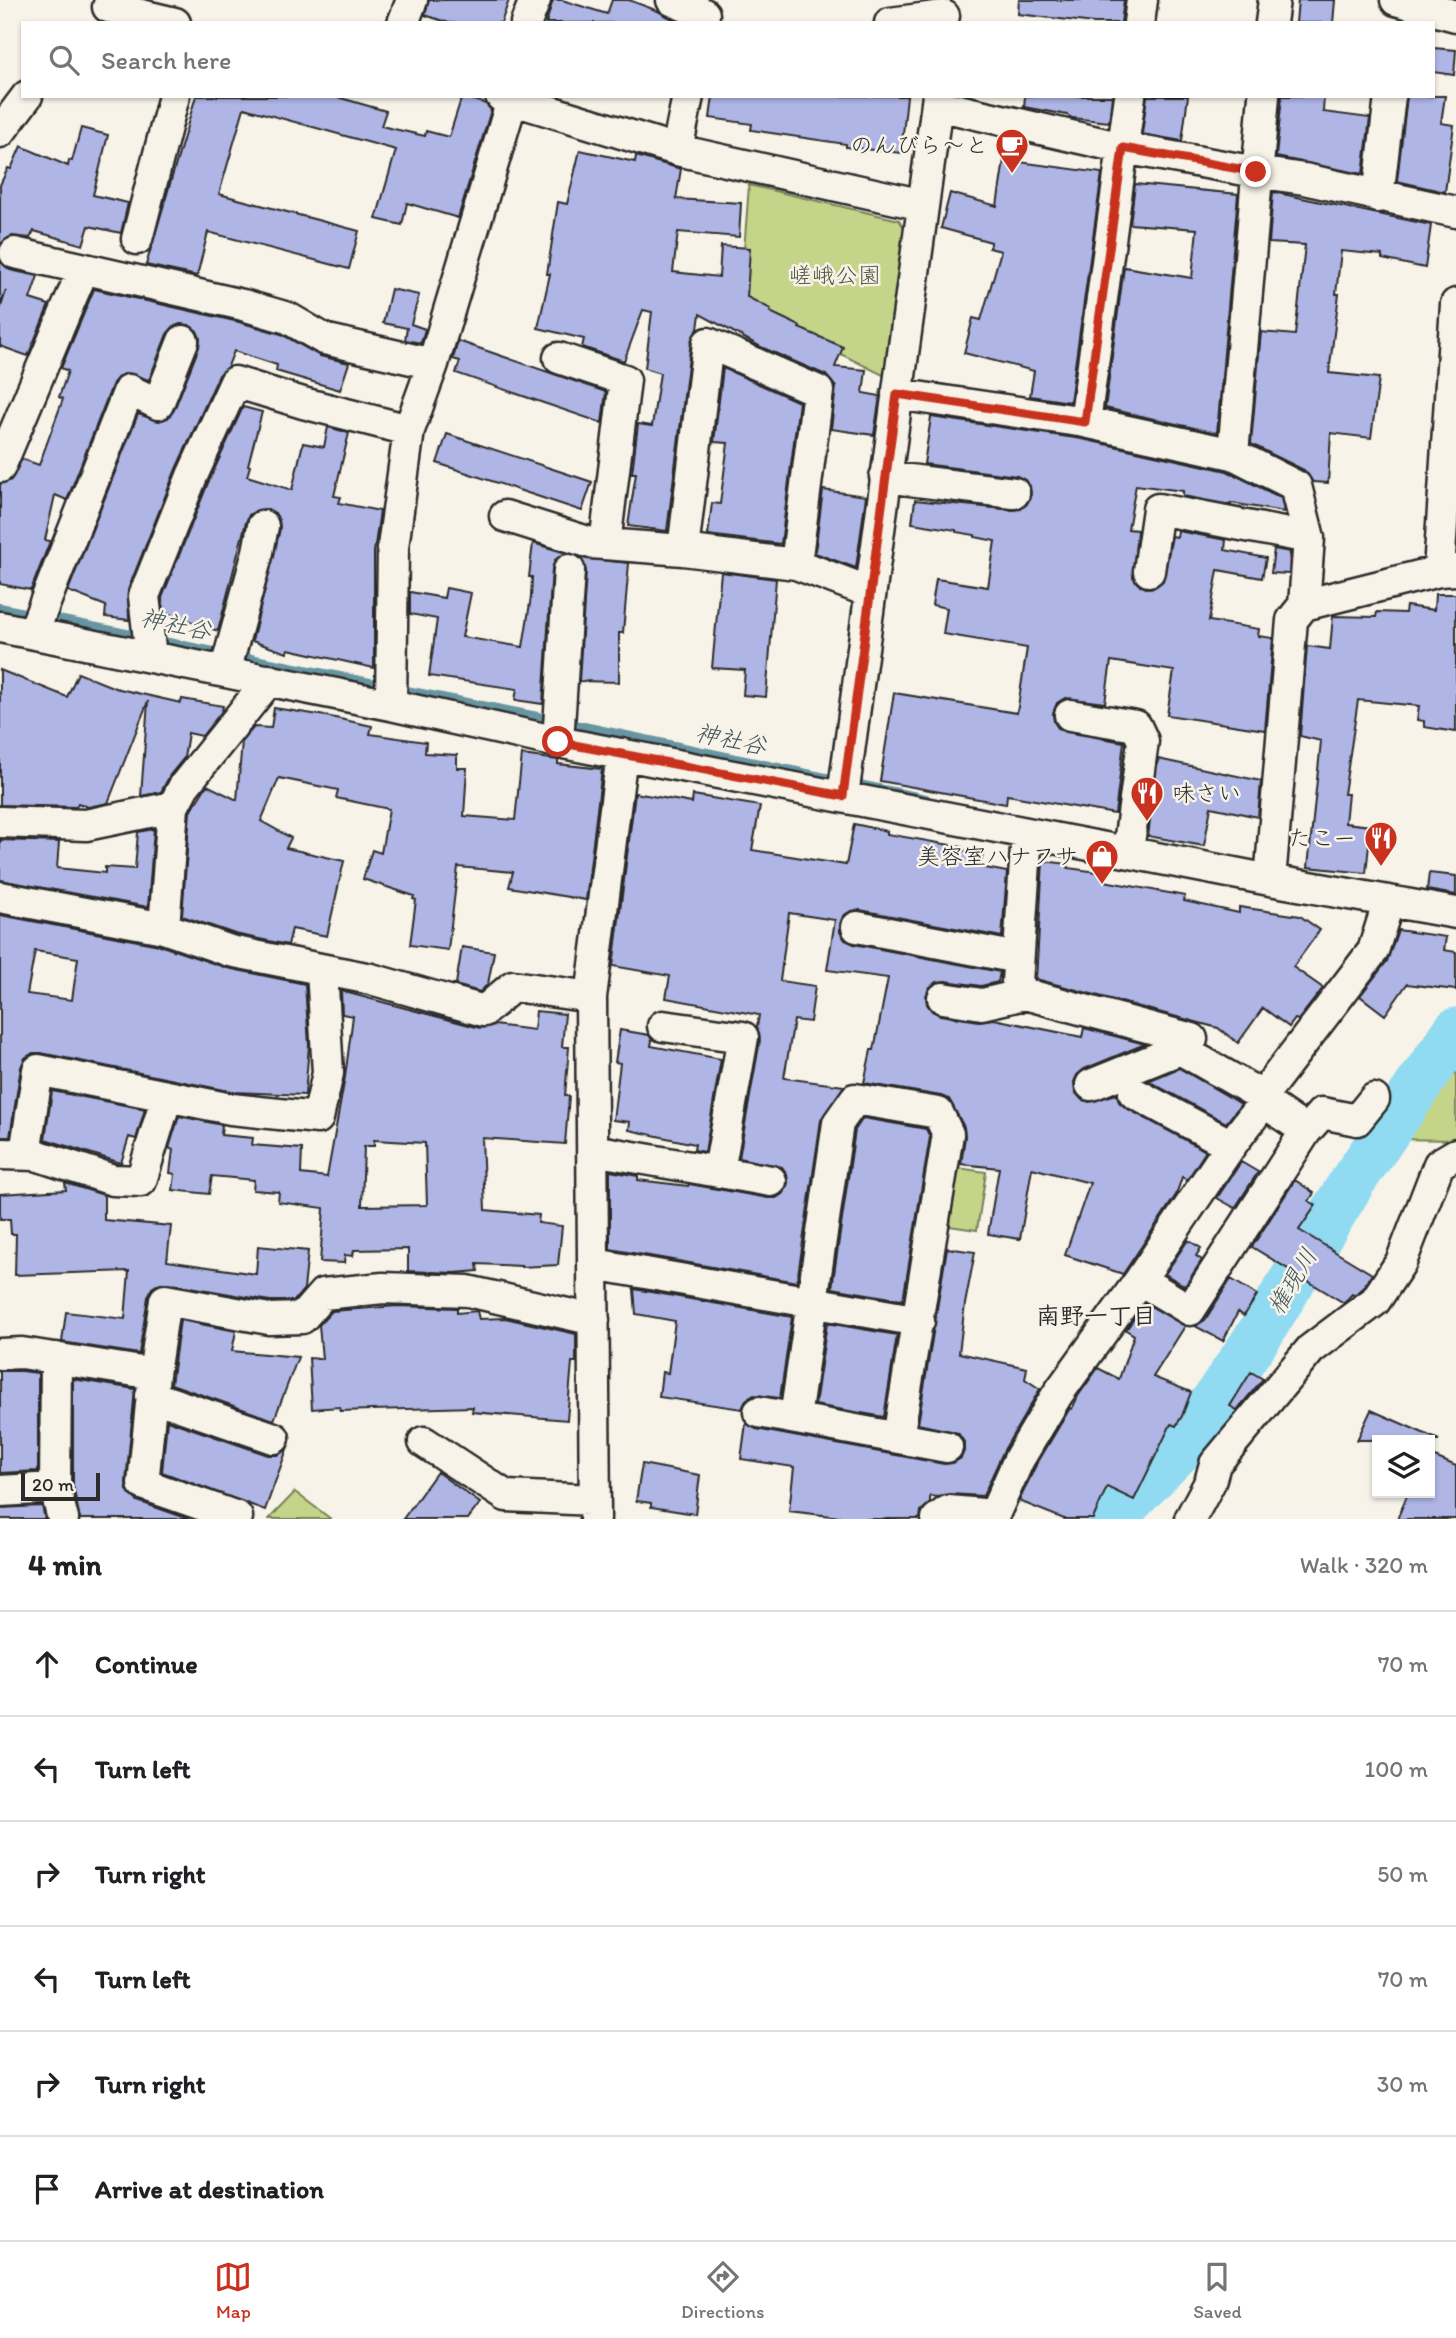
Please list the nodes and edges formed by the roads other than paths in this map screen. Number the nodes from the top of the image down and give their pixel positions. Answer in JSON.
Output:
{"nodes":[{"id":1,"x":412,"y":0,"type":"edge"},
{"id":2,"x":535,"y":0,"type":"edge"},
{"id":3,"x":672,"y":0,"type":"edge"},
{"id":4,"x":1142,"y":0,"type":"edge"},
{"id":5,"x":1274,"y":0,"type":"edge"},
{"id":6,"x":1399,"y":8,"type":"edge"},
{"id":7,"x":104,"y":10,"type":"edge"},
{"id":8,"x":705,"y":12,"type":"edge"},
{"id":9,"x":944,"y":13,"type":"edge"},
{"id":10,"x":1456,"y":16,"type":"edge"},
{"id":11,"x":165,"y":21,"type":"edge"},
{"id":12,"x":404,"y":21,"type":"edge"},
{"id":13,"x":527,"y":21,"type":"edge"},
{"id":14,"x":901,"y":21,"type":"edge"},
{"id":15,"x":1139,"y":21,"type":"edge"},
{"id":16,"x":1271,"y":21,"type":"edge"},
{"id":17,"x":26,"y":98,"type":"edge"},
{"id":18,"x":173,"y":98,"type":"edge"},
{"id":19,"x":506,"y":98,"type":"edge"},
{"id":20,"x":688,"y":98,"type":"edge"},
{"id":21,"x":1130,"y":98,"type":"edge"},
{"id":22,"x":1264,"y":98,"type":"edge"},
{"id":23,"x":1390,"y":98,"type":"edge"},
{"id":24,"x":937,"y":101,"type":"edge"},
{"id":25,"x":0,"y":132,"type":"edge"},
{"id":26,"x":1123,"y":148,"type":"junction"},
{"id":27,"x":677,"y":150,"type":"junction"},
{"id":28,"x":1256,"y":172,"type":"junction"},
{"id":29,"x":1378,"y":197,"type":"junction"},
{"id":30,"x":923,"y":205,"type":"junction"},
{"id":31,"x":1456,"y":212,"type":"edge"},
{"id":32,"x":137,"y":239,"type":"dead end"},
{"id":33,"x":15,"y":253,"type":"dead end"},
{"id":34,"x":83,"y":270,"type":"junction"},
{"id":35,"x":1456,"y":304,"type":"edge"},
{"id":36,"x":183,"y":341,"type":"dead end"},
{"id":37,"x":559,"y":358,"type":"dead end"},
{"id":38,"x":433,"y":364,"type":"junction"},
{"id":39,"x":897,"y":394,"type":"junction"},
{"id":40,"x":1085,"y":422,"type":"junction"},
{"id":41,"x":409,"y":430,"type":"junction"},
{"id":42,"x":1233,"y":454,"type":"junction"},
{"id":43,"x":0,"y":467,"type":"edge"},
{"id":44,"x":886,"y":477,"type":"junction"},
{"id":45,"x":1014,"y":493,"type":"dead end"},
{"id":46,"x":505,"y":516,"type":"dead end"},
{"id":47,"x":263,"y":526,"type":"dead end"},
{"id":48,"x":1308,"y":538,"type":"junction"},
{"id":49,"x":605,"y":544,"type":"junction"},
{"id":50,"x":683,"y":550,"type":"junction"},
{"id":51,"x":796,"y":564,"type":"junction"},
{"id":52,"x":569,"y":570,"type":"dead end"},
{"id":53,"x":1448,"y":570,"type":"edge"},
{"id":54,"x":1149,"y":571,"type":"dead end"},
{"id":55,"x":870,"y":592,"type":"junction"},
{"id":56,"x":1304,"y":605,"type":"junction"},
{"id":57,"x":0,"y":627,"type":"edge"},
{"id":58,"x":33,"y":633,"type":"junction"},
{"id":59,"x":151,"y":657,"type":"junction"},
{"id":60,"x":225,"y":672,"type":"junction"},
{"id":61,"x":269,"y":680,"type":"junction"},
{"id":62,"x":391,"y":705,"type":"junction"},
{"id":63,"x":1070,"y":715,"type":"dead end"},
{"id":64,"x":558,"y":742,"type":"junction"},
{"id":65,"x":622,"y":754,"type":"junction"},
{"id":66,"x":843,"y":796,"type":"junction"},
{"id":67,"x":173,"y":807,"type":"junction"},
{"id":68,"x":0,"y":822,"type":"edge"},
{"id":69,"x":1027,"y":833,"type":"junction"},
{"id":70,"x":1128,"y":851,"type":"junction"},
{"id":71,"x":1271,"y":870,"type":"junction"},
{"id":72,"x":0,"y":897,"type":"edge"},
{"id":73,"x":1389,"y":901,"type":"junction"},
{"id":74,"x":1456,"y":913,"type":"edge"},
{"id":75,"x":857,"y":927,"type":"dead end"},
{"id":76,"x":164,"y":928,"type":"junction"},
{"id":77,"x":1018,"y":958,"type":"junction"},
{"id":78,"x":322,"y":970,"type":"junction"},
{"id":79,"x":1025,"y":994,"type":"junction"},
{"id":80,"x":591,"y":997,"type":"junction"},
{"id":81,"x":943,"y":998,"type":"dead end"},
{"id":82,"x":663,"y":1026,"type":"dead end"},
{"id":83,"x":1192,"y":1039,"type":"dead end"},
{"id":84,"x":1091,"y":1085,"type":"dead end"},
{"id":85,"x":1134,"y":1093,"type":"dead end"},
{"id":86,"x":167,"y":1096,"type":"junction"},
{"id":87,"x":1263,"y":1099,"type":"junction"},
{"id":88,"x":1374,"y":1099,"type":"dead end"},
{"id":89,"x":1306,"y":1131,"type":"junction"},
{"id":90,"x":1231,"y":1145,"type":"junction"},
{"id":91,"x":593,"y":1150,"type":"junction"},
{"id":92,"x":13,"y":1154,"type":"edge"},
{"id":93,"x":1456,"y":1154,"type":"edge"},
{"id":94,"x":719,"y":1171,"type":"junction"},
{"id":95,"x":771,"y":1181,"type":"dead end"},
{"id":96,"x":594,"y":1264,"type":"junction"},
{"id":97,"x":1140,"y":1280,"type":"junction"},
{"id":98,"x":811,"y":1302,"type":"junction"},
{"id":99,"x":594,"y":1321,"type":"junction"},
{"id":100,"x":919,"y":1321,"type":"junction"},
{"id":101,"x":0,"y":1354,"type":"edge"},
{"id":102,"x":56,"y":1358,"type":"junction"},
{"id":103,"x":153,"y":1385,"type":"junction"},
{"id":104,"x":759,"y":1412,"type":"dead end"},
{"id":105,"x":795,"y":1418,"type":"junction"},
{"id":106,"x":274,"y":1438,"type":"dead end"},
{"id":107,"x":898,"y":1438,"type":"junction"},
{"id":108,"x":424,"y":1442,"type":"dead end"},
{"id":109,"x":947,"y":1447,"type":"dead end"},
{"id":110,"x":55,"y":1488,"type":"junction"},
{"id":111,"x":0,"y":1491,"type":"edge"},
{"id":112,"x":595,"y":1510,"type":"edge"},
{"id":113,"x":202,"y":1512,"type":"edge"},
{"id":114,"x":237,"y":1517,"type":"edge"},
{"id":115,"x":1005,"y":1517,"type":"edge"},
{"id":116,"x":63,"y":1519,"type":"edge"},
{"id":117,"x":937,"y":1519,"type":"edge"},
{"id":118,"x":1189,"y":1519,"type":"edge"}],
"edges":[{"from":1,"to":12,"type":"street"},
{"from":2,"to":13,"type":"street"},
{"from":3,"to":8,"type":"street"},
{"from":4,"to":15,"type":"street"},
{"from":5,"to":16,"type":"street"},
{"from":6,"to":10,"type":"street"},
{"from":7,"to":11,"type":"street"},
{"from":9,"to":14,"type":"street"},
{"from":17,"to":25,"type":"street"},
{"from":18,"to":32,"type":"street"},
{"from":19,"to":27,"type":"street"},
{"from":19,"to":38,"type":"street"},
{"from":20,"to":27,"type":"street"},
{"from":21,"to":26,"type":"street"},
{"from":22,"to":28,"type":"street"},
{"from":23,"to":29,"type":"street"},
{"from":24,"to":26,"type":"street"},
{"from":24,"to":30,"type":"street"},
{"from":26,"to":28,"type":"street"},
{"from":26,"to":40,"type":"street"},
{"from":27,"to":30,"type":"street"},
{"from":28,"to":29,"type":"street"},
{"from":28,"to":42,"type":"street"},
{"from":29,"to":31,"type":"street"},
{"from":30,"to":39,"type":"street"},
{"from":33,"to":34,"type":"street"},
{"from":34,"to":38,"type":"street"},
{"from":34,"to":43,"type":"street"},
{"from":35,"to":53,"type":"street"},
{"from":36,"to":58,"type":"street"},
{"from":37,"to":49,"type":"street"},
{"from":38,"to":41,"type":"street"},
{"from":39,"to":40,"type":"street"},
{"from":39,"to":44,"type":"street"},
{"from":40,"to":42,"type":"street"},
{"from":41,"to":59,"type":"street"},
{"from":41,"to":62,"type":"street"},
{"from":42,"to":48,"type":"street"},
{"from":44,"to":45,"type":"street"},
{"from":44,"to":55,"type":"street"},
{"from":46,"to":49,"type":"street"},
{"from":47,"to":60,"type":"street"},
{"from":48,"to":54,"type":"street"},
{"from":48,"to":56,"type":"street"},
{"from":49,"to":50,"type":"street"},
{"from":50,"to":51,"type":"street"},
{"from":50,"to":51,"type":"street"},
{"from":51,"to":55,"type":"street"},
{"from":52,"to":64,"type":"street"},
{"from":53,"to":56,"type":"street"},
{"from":55,"to":66,"type":"street"},
{"from":56,"to":71,"type":"street"},
{"from":57,"to":58,"type":"street"},
{"from":58,"to":59,"type":"street"},
{"from":59,"to":60,"type":"street"},
{"from":60,"to":61,"type":"street"},
{"from":61,"to":62,"type":"street"},
{"from":61,"to":67,"type":"street"},
{"from":62,"to":64,"type":"street"},
{"from":63,"to":70,"type":"street"},
{"from":64,"to":65,"type":"street"},
{"from":65,"to":66,"type":"street"},
{"from":65,"to":80,"type":"street"},
{"from":66,"to":69,"type":"street"},
{"from":67,"to":68,"type":"street"},
{"from":67,"to":76,"type":"street"},
{"from":69,"to":70,"type":"street"},
{"from":69,"to":77,"type":"street"},
{"from":70,"to":71,"type":"street"},
{"from":71,"to":73,"type":"street"},
{"from":72,"to":76,"type":"street"},
{"from":73,"to":74,"type":"street"},
{"from":73,"to":87,"type":"street"},
{"from":75,"to":77,"type":"street"},
{"from":76,"to":78,"type":"street"},
{"from":77,"to":79,"type":"street"},
{"from":78,"to":80,"type":"street"},
{"from":78,"to":86,"type":"street"},
{"from":79,"to":81,"type":"street"},
{"from":79,"to":83,"type":"street"},
{"from":80,"to":91,"type":"street"},
{"from":82,"to":94,"type":"street"},
{"from":84,"to":87,"type":"street"},
{"from":85,"to":90,"type":"street"},
{"from":86,"to":92,"type":"street"},
{"from":86,"to":92,"type":"street"},
{"from":87,"to":89,"type":"street"},
{"from":87,"to":90,"type":"street"},
{"from":88,"to":89,"type":"street"},
{"from":89,"to":97,"type":"street"},
{"from":90,"to":97,"type":"street"},
{"from":91,"to":94,"type":"street"},
{"from":91,"to":96,"type":"street"},
{"from":93,"to":118,"type":"street"},
{"from":94,"to":95,"type":"street"},
{"from":96,"to":98,"type":"street"},
{"from":96,"to":99,"type":"street"},
{"from":97,"to":115,"type":"street"},
{"from":98,"to":100,"type":"street"},
{"from":98,"to":100,"type":"street"},
{"from":98,"to":105,"type":"street"},
{"from":99,"to":103,"type":"street"},
{"from":99,"to":112,"type":"street"},
{"from":100,"to":107,"type":"street"},
{"from":101,"to":102,"type":"street"},
{"from":102,"to":103,"type":"street"},
{"from":102,"to":110,"type":"street"},
{"from":103,"to":106,"type":"street"},
{"from":103,"to":113,"type":"street"},
{"from":104,"to":105,"type":"street"},
{"from":105,"to":107,"type":"street"},
{"from":107,"to":109,"type":"street"},
{"from":108,"to":112,"type":"street"},
{"from":110,"to":111,"type":"street"},
{"from":110,"to":116,"type":"street"},
{"from":113,"to":114,"type":"street"},
{"from":115,"to":117,"type":"street"}]}
